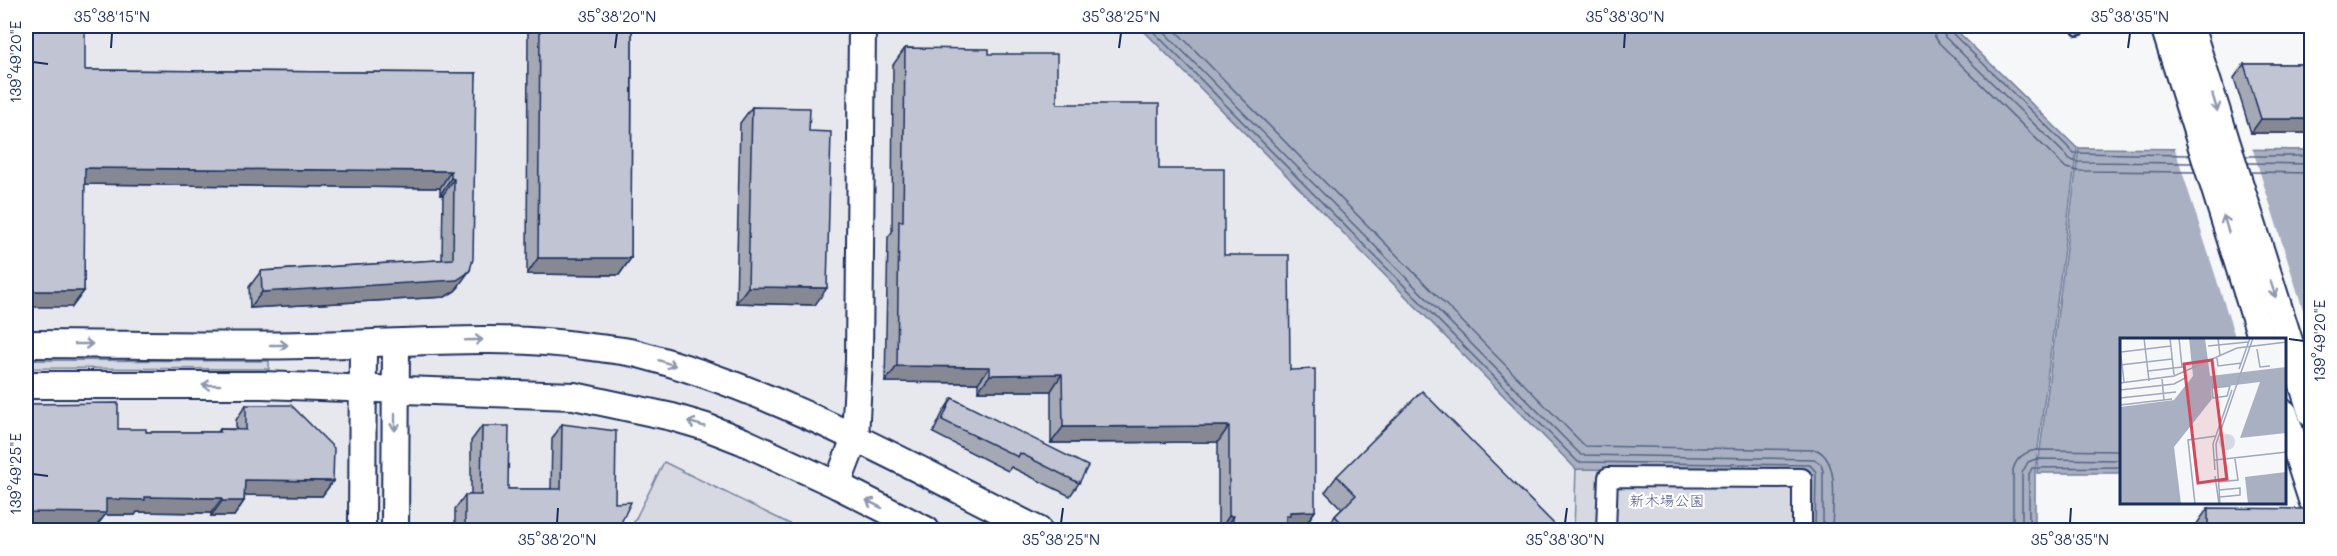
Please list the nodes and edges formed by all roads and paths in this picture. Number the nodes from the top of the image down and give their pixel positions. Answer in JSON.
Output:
{"nodes":[{"id":1,"x":862,"y":26,"type":"edge"},
{"id":2,"x":2167,"y":36,"type":"edge"},
{"id":3,"x":2194,"y":36,"type":"edge"},
{"id":4,"x":2261,"y":338,"type":"edge"},
{"id":5,"x":396,"y":343,"type":"junction"},
{"id":6,"x":26,"y":344,"type":"edge"},
{"id":7,"x":363,"y":344,"type":"junction"},
{"id":8,"x":26,"y":385,"type":"edge"},
{"id":9,"x":363,"y":389,"type":"junction"},
{"id":10,"x":396,"y":390,"type":"junction"},
{"id":11,"x":2312,"y":414,"type":"edge"},
{"id":12,"x":2286,"y":419,"type":"edge"},
{"id":13,"x":855,"y":438,"type":"junction"},
{"id":14,"x":837,"y":485,"type":"junction"},
{"id":15,"x":2312,"y":500,"type":"edge"},
{"id":16,"x":362,"y":531,"type":"edge"},
{"id":17,"x":395,"y":531,"type":"edge"},
{"id":18,"x":926,"y":531,"type":"edge"},
{"id":19,"x":1038,"y":531,"type":"edge"},
{"id":20,"x":1606,"y":531,"type":"edge"},
{"id":21,"x":1802,"y":531,"type":"edge"}],
"edges":[{"from":1,"to":13,"type":"street"},
{"from":4,"to":2,"type":"street","one_way":true},
{"from":3,"to":11,"type":"street","one_way":true},
{"from":5,"to":7,"type":"street"},
{"from":5,"to":10,"type":"street"},
{"from":5,"to":13,"type":"street","one_way":true},
{"from":6,"to":7,"type":"street","one_way":true},
{"from":7,"to":9,"type":"street"},
{"from":9,"to":8,"type":"street","one_way":true},
{"from":9,"to":10,"type":"street"},
{"from":9,"to":16,"type":"street"},
{"from":14,"to":10,"type":"street","one_way":true},
{"from":10,"to":17,"type":"street","one_way":true},
{"from":12,"to":15,"type":"street"},
{"from":13,"to":14,"type":"street"},
{"from":13,"to":19,"type":"street"},
{"from":18,"to":14,"type":"street","one_way":true},
{"from":20,"to":21,"type":"street"}]}
